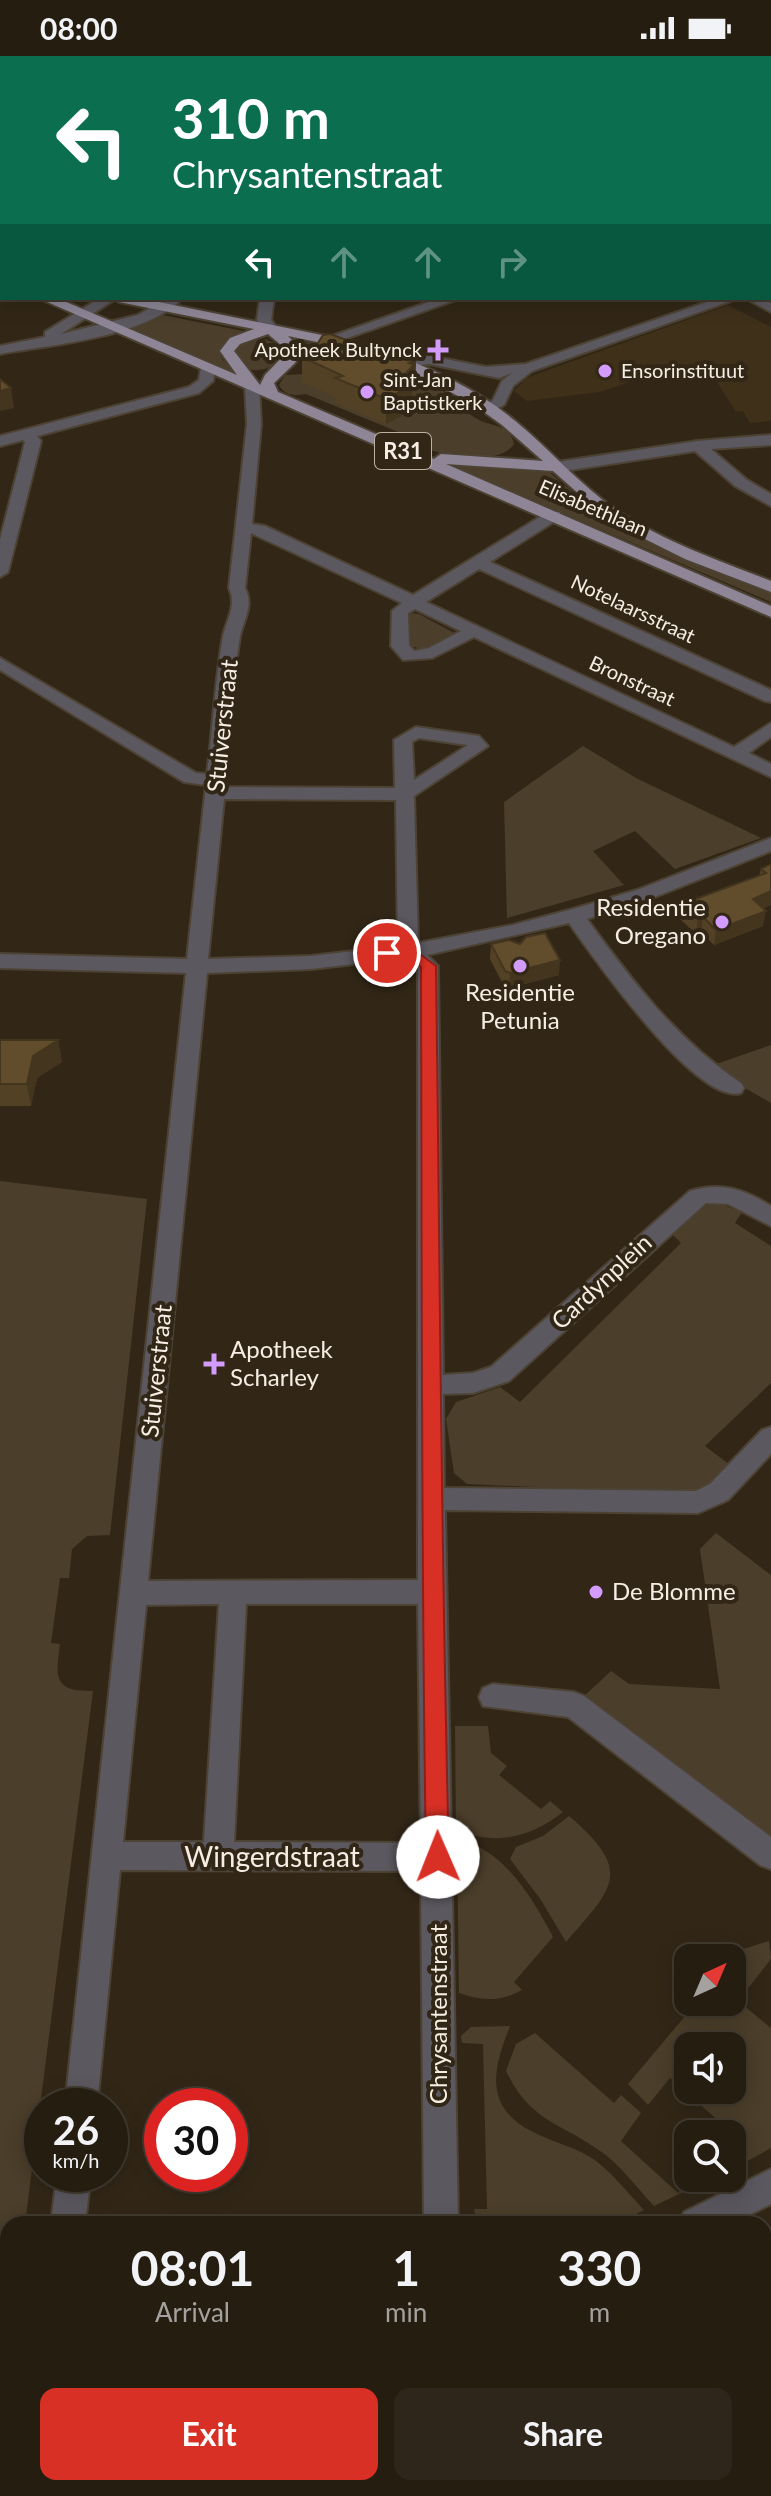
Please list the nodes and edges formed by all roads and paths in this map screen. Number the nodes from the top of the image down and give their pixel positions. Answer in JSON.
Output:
{"nodes":[{"id":1,"x":50,"y":300,"type":"edge"},
{"id":2,"x":107,"y":300,"type":"edge"},
{"id":3,"x":129,"y":300,"type":"edge"},
{"id":4,"x":172,"y":300,"type":"edge"},
{"id":5,"x":267,"y":300,"type":"edge"},
{"id":6,"x":448,"y":300,"type":"edge"},
{"id":7,"x":726,"y":300,"type":"edge"},
{"id":8,"x":159,"y":306,"type":"junction"},
{"id":9,"x":83,"y":314,"type":"junction"},
{"id":10,"x":114,"y":327,"type":"junction"},
{"id":11,"x":270,"y":328,"type":"junction"},
{"id":12,"x":328,"y":340,"type":"junction"},
{"id":13,"x":42,"y":341,"type":"junction"},
{"id":14,"x":0,"y":350,"type":"edge"},
{"id":15,"x":404,"y":363,"type":"junction"},
{"id":16,"x":208,"y":367,"type":"junction"},
{"id":17,"x":528,"y":368,"type":"junction"},
{"id":18,"x":487,"y":371,"type":"junction"},
{"id":19,"x":513,"y":378,"type":"junction"},
{"id":20,"x":252,"y":386,"type":"junction"},
{"id":21,"x":271,"y":394,"type":"junction"},
{"id":22,"x":490,"y":408,"type":"junction"},
{"id":23,"x":254,"y":424,"type":"junction"},
{"id":24,"x":26,"y":434,"type":"junction"},
{"id":25,"x":523,"y":435,"type":"junction"},
{"id":26,"x":771,"y":440,"type":"edge"},
{"id":27,"x":0,"y":441,"type":"edge"},
{"id":28,"x":698,"y":446,"type":"junction"},
{"id":29,"x":396,"y":448,"type":"junction"},
{"id":30,"x":481,"y":463,"type":"junction"},
{"id":31,"x":557,"y":467,"type":"junction"},
{"id":32,"x":771,"y":501,"type":"edge"},
{"id":33,"x":554,"y":515,"type":"junction"},
{"id":34,"x":243,"y":528,"type":"junction"},
{"id":35,"x":288,"y":542,"type":"junction"},
{"id":36,"x":241,"y":554,"type":"junction"},
{"id":37,"x":477,"y":562,"type":"junction"},
{"id":38,"x":0,"y":572,"type":"edge"},
{"id":39,"x":771,"y":587,"type":"edge"},
{"id":40,"x":412,"y":601,"type":"junction"},
{"id":41,"x":771,"y":612,"type":"edge"},
{"id":42,"x":474,"y":630,"type":"junction"},
{"id":43,"x":0,"y":663,"type":"edge"},
{"id":44,"x":771,"y":697,"type":"edge"},
{"id":45,"x":771,"y":728,"type":"edge"},
{"id":46,"x":736,"y":754,"type":"junction"},
{"id":47,"x":771,"y":771,"type":"edge"},
{"id":48,"x":218,"y":778,"type":"junction"},
{"id":49,"x":771,"y":844,"type":"edge"},
{"id":50,"x":575,"y":917,"type":"junction"},
{"id":51,"x":408,"y":950,"type":"junction"},
{"id":52,"x":0,"y":961,"type":"edge"},
{"id":53,"x":198,"y":964,"type":"junction"},
{"id":54,"x":733,"y":1088,"type":"dead end"},
{"id":55,"x":771,"y":1217,"type":"edge"},
{"id":56,"x":432,"y":1385,"type":"junction"},
{"id":57,"x":771,"y":1437,"type":"edge"},
{"id":58,"x":434,"y":1499,"type":"junction"},
{"id":59,"x":432,"y":1592,"type":"junction"},
{"id":60,"x":133,"y":1593,"type":"junction"},
{"id":61,"x":233,"y":1594,"type":"junction"},
{"id":62,"x":493,"y":1697,"type":"dead end"},
{"id":63,"x":771,"y":1855,"type":"edge"},
{"id":64,"x":107,"y":1856,"type":"junction"},
{"id":65,"x":218,"y":1857,"type":"junction"},
{"id":66,"x":438,"y":1857,"type":"junction"},
{"id":67,"x":83,"y":2088,"type":"edge"},
{"id":68,"x":771,"y":2186,"type":"edge"},
{"id":69,"x":72,"y":2192,"type":"edge"},
{"id":70,"x":69,"y":2216,"type":"edge"},
{"id":71,"x":441,"y":2216,"type":"edge"},
{"id":72,"x":712,"y":2216,"type":"edge"}],
"edges":[{"from":1,"to":9,"type":"main road","name":"Elisabethlaan","number":"R31"},
{"from":2,"to":9,"type":"street"},
{"from":3,"to":8,"type":"main road","name":"Elisabethlaan"},
{"from":4,"to":8,"type":"street"},
{"from":5,"to":11,"type":"street"},
{"from":6,"to":12,"type":"street"},
{"from":7,"to":17,"type":"street"},
{"from":8,"to":10,"type":"street"},
{"from":8,"to":11,"type":"main road","name":"Elisabethlaan"},
{"from":9,"to":10,"type":"main road","name":"Elisabethlaan","number":"R31"},
{"from":9,"to":13,"type":"street"},
{"from":10,"to":13,"type":"street"},
{"from":10,"to":16,"type":"main road","name":"Elisabethlaan","number":"R31"},
{"from":11,"to":12,"type":"main road","name":"Elisabethlaan"},
{"from":11,"to":20,"type":"main road"},
{"from":11,"to":21,"type":"main road"},
{"from":12,"to":15,"type":"main road","name":"Elisabethlaan"},
{"from":13,"to":14,"type":"street"},
{"from":15,"to":18,"type":"street","name":"Elisabethlaan"},
{"from":15,"to":22,"type":"main road","name":"Elisabethlaan"},
{"from":16,"to":20,"type":"main road","name":"Elisabethlaan","number":"R31"},
{"from":16,"to":24,"type":"street"},
{"from":17,"to":18,"type":"street"},
{"from":17,"to":19,"type":"street"},
{"from":18,"to":19,"type":"street","name":"Elisabethlaan"},
{"from":19,"to":22,"type":"street"},
{"from":20,"to":21,"type":"main road","name":"Elisabethlaan","number":"R31"},
{"from":20,"to":23,"type":"street","name":"Stuiverstraat"},
{"from":21,"to":23,"type":"street","name":"Stuiverstraat"},
{"from":21,"to":29,"type":"main road","name":"Elisabethlaan","number":"R31"},
{"from":22,"to":25,"type":"main road","name":"Elisabethlaan"},
{"from":23,"to":34,"type":"street","name":"Stuiverstraat"},
{"from":24,"to":27,"type":"street"},
{"from":24,"to":38,"type":"street"},
{"from":25,"to":30,"type":"main road","name":"Elisabethlaan","number":"R31"},
{"from":25,"to":31,"type":"main road","name":"Elisabethlaan"},
{"from":26,"to":28,"type":"street"},
{"from":28,"to":31,"type":"street"},
{"from":28,"to":32,"type":"street"},
{"from":29,"to":30,"type":"main road","name":"Elisabethlaan","number":"R31"},
{"from":29,"to":33,"type":"main road","name":"Elisabethlaan","number":"R31"},
{"from":30,"to":31,"type":"main road","name":"Elisabethlaan","number":"R31"},
{"from":31,"to":39,"type":"main road","name":"Elisabethlaan"},
{"from":33,"to":37,"type":"street"},
{"from":33,"to":41,"type":"main road","name":"Elisabethlaan","number":"R31"},
{"from":34,"to":35,"type":"street","name":"Bronstraat"},
{"from":34,"to":36,"type":"street","name":"Stuiverstraat"},
{"from":35,"to":36,"type":"street"},
{"from":35,"to":40,"type":"street","name":"Bronstraat"},
{"from":36,"to":48,"type":"street","name":"Stuiverstraat"},
{"from":37,"to":40,"type":"street"},
{"from":37,"to":44,"type":"street","name":"Notelaarsstraat"},
{"from":40,"to":42,"type":"street","name":"Bronstraat"},
{"from":40,"to":42,"type":"street"},
{"from":42,"to":46,"type":"street","name":"Bronstraat"},
{"from":43,"to":48,"type":"street"},
{"from":45,"to":46,"type":"street"},
{"from":46,"to":47,"type":"street","name":"Bronstraat"},
{"from":48,"to":51,"type":"street"},
{"from":48,"to":53,"type":"street","name":"Stuiverstraat"},
{"from":49,"to":50,"type":"street"},
{"from":50,"to":51,"type":"street"},
{"from":50,"to":54,"type":"street"},
{"from":51,"to":53,"type":"street"},
{"from":51,"to":56,"type":"street","name":"Chrysantenstraat"},
{"from":52,"to":53,"type":"street"},
{"from":53,"to":60,"type":"street","name":"Stuiverstraat"},
{"from":55,"to":56,"type":"street","name":"Cardynplein"},
{"from":56,"to":58,"type":"street","name":"Chrysantenstraat"},
{"from":57,"to":58,"type":"street"},
{"from":58,"to":59,"type":"street","name":"Chrysantenstraat"},
{"from":59,"to":61,"type":"street"},
{"from":59,"to":66,"type":"street","name":"Chrysantenstraat"},
{"from":60,"to":61,"type":"street"},
{"from":60,"to":64,"type":"street","name":"Stuiverstraat"},
{"from":61,"to":65,"type":"street"},
{"from":62,"to":63,"type":"street"},
{"from":64,"to":65,"type":"street","name":"Wingerdstraat"},
{"from":64,"to":67,"type":"street","name":"Stuiverstraat"},
{"from":65,"to":66,"type":"street","name":"Wingerdstraat"},
{"from":66,"to":71,"type":"street","name":"Chrysantenstraat"},
{"from":68,"to":72,"type":"street"},
{"from":69,"to":70,"type":"street"}]}
